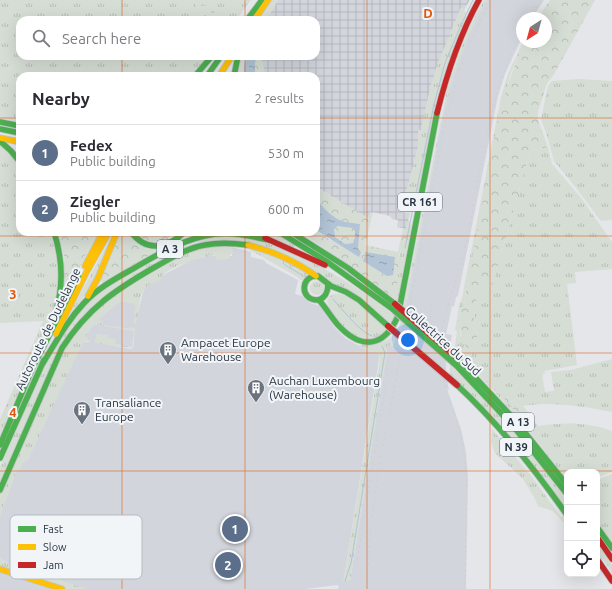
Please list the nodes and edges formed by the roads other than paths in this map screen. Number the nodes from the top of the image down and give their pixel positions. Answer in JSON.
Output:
{"nodes":[{"id":1,"x":256,"y":0,"type":"edge"},
{"id":2,"x":262,"y":0,"type":"edge"},
{"id":3,"x":268,"y":0,"type":"edge"},
{"id":4,"x":479,"y":0,"type":"edge"},
{"id":5,"x":244,"y":16,"type":"edge"},
{"id":6,"x":250,"y":16,"type":"edge"},
{"id":7,"x":257,"y":16,"type":"edge"},
{"id":8,"x":209,"y":60,"type":"edge"},
{"id":9,"x":211,"y":60,"type":"edge"},
{"id":10,"x":218,"y":60,"type":"edge"},
{"id":11,"x":229,"y":60,"type":"edge"},
{"id":12,"x":237,"y":60,"type":"edge"},
{"id":13,"x":199,"y":72,"type":"edge"},
{"id":14,"x":203,"y":72,"type":"edge"},
{"id":15,"x":210,"y":72,"type":"edge"},
{"id":16,"x":222,"y":72,"type":"edge"},
{"id":17,"x":235,"y":72,"type":"edge"},
{"id":18,"x":0,"y":122,"type":"edge"},
{"id":19,"x":16,"y":125,"type":"edge"},
{"id":20,"x":0,"y":128,"type":"edge"},
{"id":21,"x":16,"y":132,"type":"edge"},
{"id":22,"x":0,"y":138,"type":"edge"},
{"id":23,"x":0,"y":141,"type":"edge"},
{"id":24,"x":16,"y":141,"type":"edge"},
{"id":25,"x":16,"y":157,"type":"edge"},
{"id":26,"x":55,"y":236,"type":"edge"},
{"id":27,"x":101,"y":236,"type":"edge"},
{"id":28,"x":107,"y":236,"type":"edge"},
{"id":29,"x":115,"y":236,"type":"edge"},
{"id":30,"x":133,"y":236,"type":"edge"},
{"id":31,"x":181,"y":236,"type":"edge"},
{"id":32,"x":205,"y":236,"type":"edge"},
{"id":33,"x":245,"y":236,"type":"edge"},
{"id":34,"x":259,"y":236,"type":"edge"},
{"id":35,"x":285,"y":236,"type":"edge"},
{"id":36,"x":297,"y":236,"type":"edge"},
{"id":37,"x":303,"y":236,"type":"edge"},
{"id":38,"x":269,"y":240,"type":"junction"},
{"id":39,"x":323,"y":252,"type":"junction"},
{"id":40,"x":347,"y":275,"type":"junction"},
{"id":41,"x":312,"y":277,"type":"junction"},
{"id":42,"x":328,"y":284,"type":"junction"},
{"id":43,"x":340,"y":290,"type":"junction"},
{"id":44,"x":327,"y":294,"type":"junction"},
{"id":45,"x":319,"y":300,"type":"junction"},
{"id":46,"x":84,"y":304,"type":"junction"},
{"id":47,"x":395,"y":307,"type":"junction"},
{"id":48,"x":329,"y":312,"type":"junction"},
{"id":49,"x":44,"y":344,"type":"junction"},
{"id":50,"x":43,"y":363,"type":"junction"},
{"id":51,"x":0,"y":445,"type":"edge"},
{"id":52,"x":0,"y":458,"type":"edge"},
{"id":53,"x":564,"y":481,"type":"edge"},
{"id":54,"x":0,"y":490,"type":"edge"},
{"id":55,"x":564,"y":490,"type":"edge"},
{"id":56,"x":564,"y":511,"type":"edge"},
{"id":57,"x":600,"y":531,"type":"edge"},
{"id":58,"x":600,"y":541,"type":"edge"},
{"id":59,"x":612,"y":548,"type":"edge"},
{"id":60,"x":612,"y":558,"type":"edge"},
{"id":61,"x":600,"y":563,"type":"edge"},
{"id":62,"x":0,"y":568,"type":"edge"},
{"id":63,"x":10,"y":571,"type":"edge"},
{"id":64,"x":33,"y":579,"type":"edge"},
{"id":65,"x":612,"y":581,"type":"edge"},
{"id":66,"x":62,"y":589,"type":"edge"}],
"edges":[{"from":1,"to":5,"type":"main road"},
{"from":2,"to":6,"type":"main road"},
{"from":3,"to":7,"type":"main road"},
{"from":4,"to":48,"type":"main road","number":"CR 161"},
{"from":8,"to":13,"type":"main road"},
{"from":9,"to":14,"type":"main road"},
{"from":10,"to":15,"type":"main road"},
{"from":11,"to":16,"type":"main road"},
{"from":12,"to":17,"type":"main road"},
{"from":18,"to":19,"type":"main road"},
{"from":20,"to":21,"type":"main road"},
{"from":22,"to":24,"type":"main road"},
{"from":23,"to":25,"type":"main road"},
{"from":26,"to":49,"type":"main road"},
{"from":27,"to":49,"type":"main road","name":"Autoroute de Dudelange"},
{"from":28,"to":50,"type":"main road","name":"Autoroute de Dudelange","number":"A 3"},
{"from":29,"to":46,"type":"main road","number":"A 3"},
{"from":30,"to":31,"type":"main road"},
{"from":32,"to":46,"type":"main road","number":"A 3"},
{"from":33,"to":38,"type":"main road","number":"A 3"},
{"from":34,"to":38,"type":"main road"},
{"from":35,"to":40,"type":"main road","name":"Collectrice du Sud","number":"A 13"},
{"from":36,"to":39,"type":"main road","name":"Collectrice du Sud","number":"A 13"},
{"from":37,"to":39,"type":"main road"},
{"from":38,"to":40,"type":"main road","number":"A 3"},
{"from":39,"to":47,"type":"main road","name":"Collectrice du Sud","number":"A 13"},
{"from":40,"to":47,"type":"main road","name":"Collectrice du Sud","number":"A 13"},
{"from":41,"to":42,"type":"main road"},
{"from":41,"to":45,"type":"main road","number":"CR 161"},
{"from":41,"to":54,"type":"main road","number":"CR 161"},
{"from":42,"to":43,"type":"main road","number":"N 39"},
{"from":42,"to":44,"type":"main road","number":"CR 161"},
{"from":43,"to":44,"type":"main road"},
{"from":43,"to":56,"type":"main road","number":"N 39","bridge":true},
{"from":44,"to":45,"type":"main road"},
{"from":44,"to":48,"type":"main road","number":"CR 161"},
{"from":45,"to":48,"type":"main road","number":"CR 161"},
{"from":46,"to":50,"type":"main road","number":"A 3"},
{"from":47,"to":53,"type":"main road","name":"Collectrice du Sud","number":"A 13","bridge":true},
{"from":47,"to":55,"type":"main road","name":"Collectrice du Sud","number":"A 13","bridge":true},
{"from":49,"to":51,"type":"main road","name":"Autoroute de Dudelange"},
{"from":50,"to":52,"type":"main road","name":"Autoroute de Dudelange","number":"A 3"},
{"from":57,"to":59,"type":"main road"},
{"from":58,"to":60,"type":"main road"},
{"from":61,"to":65,"type":"main road"},
{"from":62,"to":63,"type":"main road"},
{"from":64,"to":66,"type":"main road"}]}
